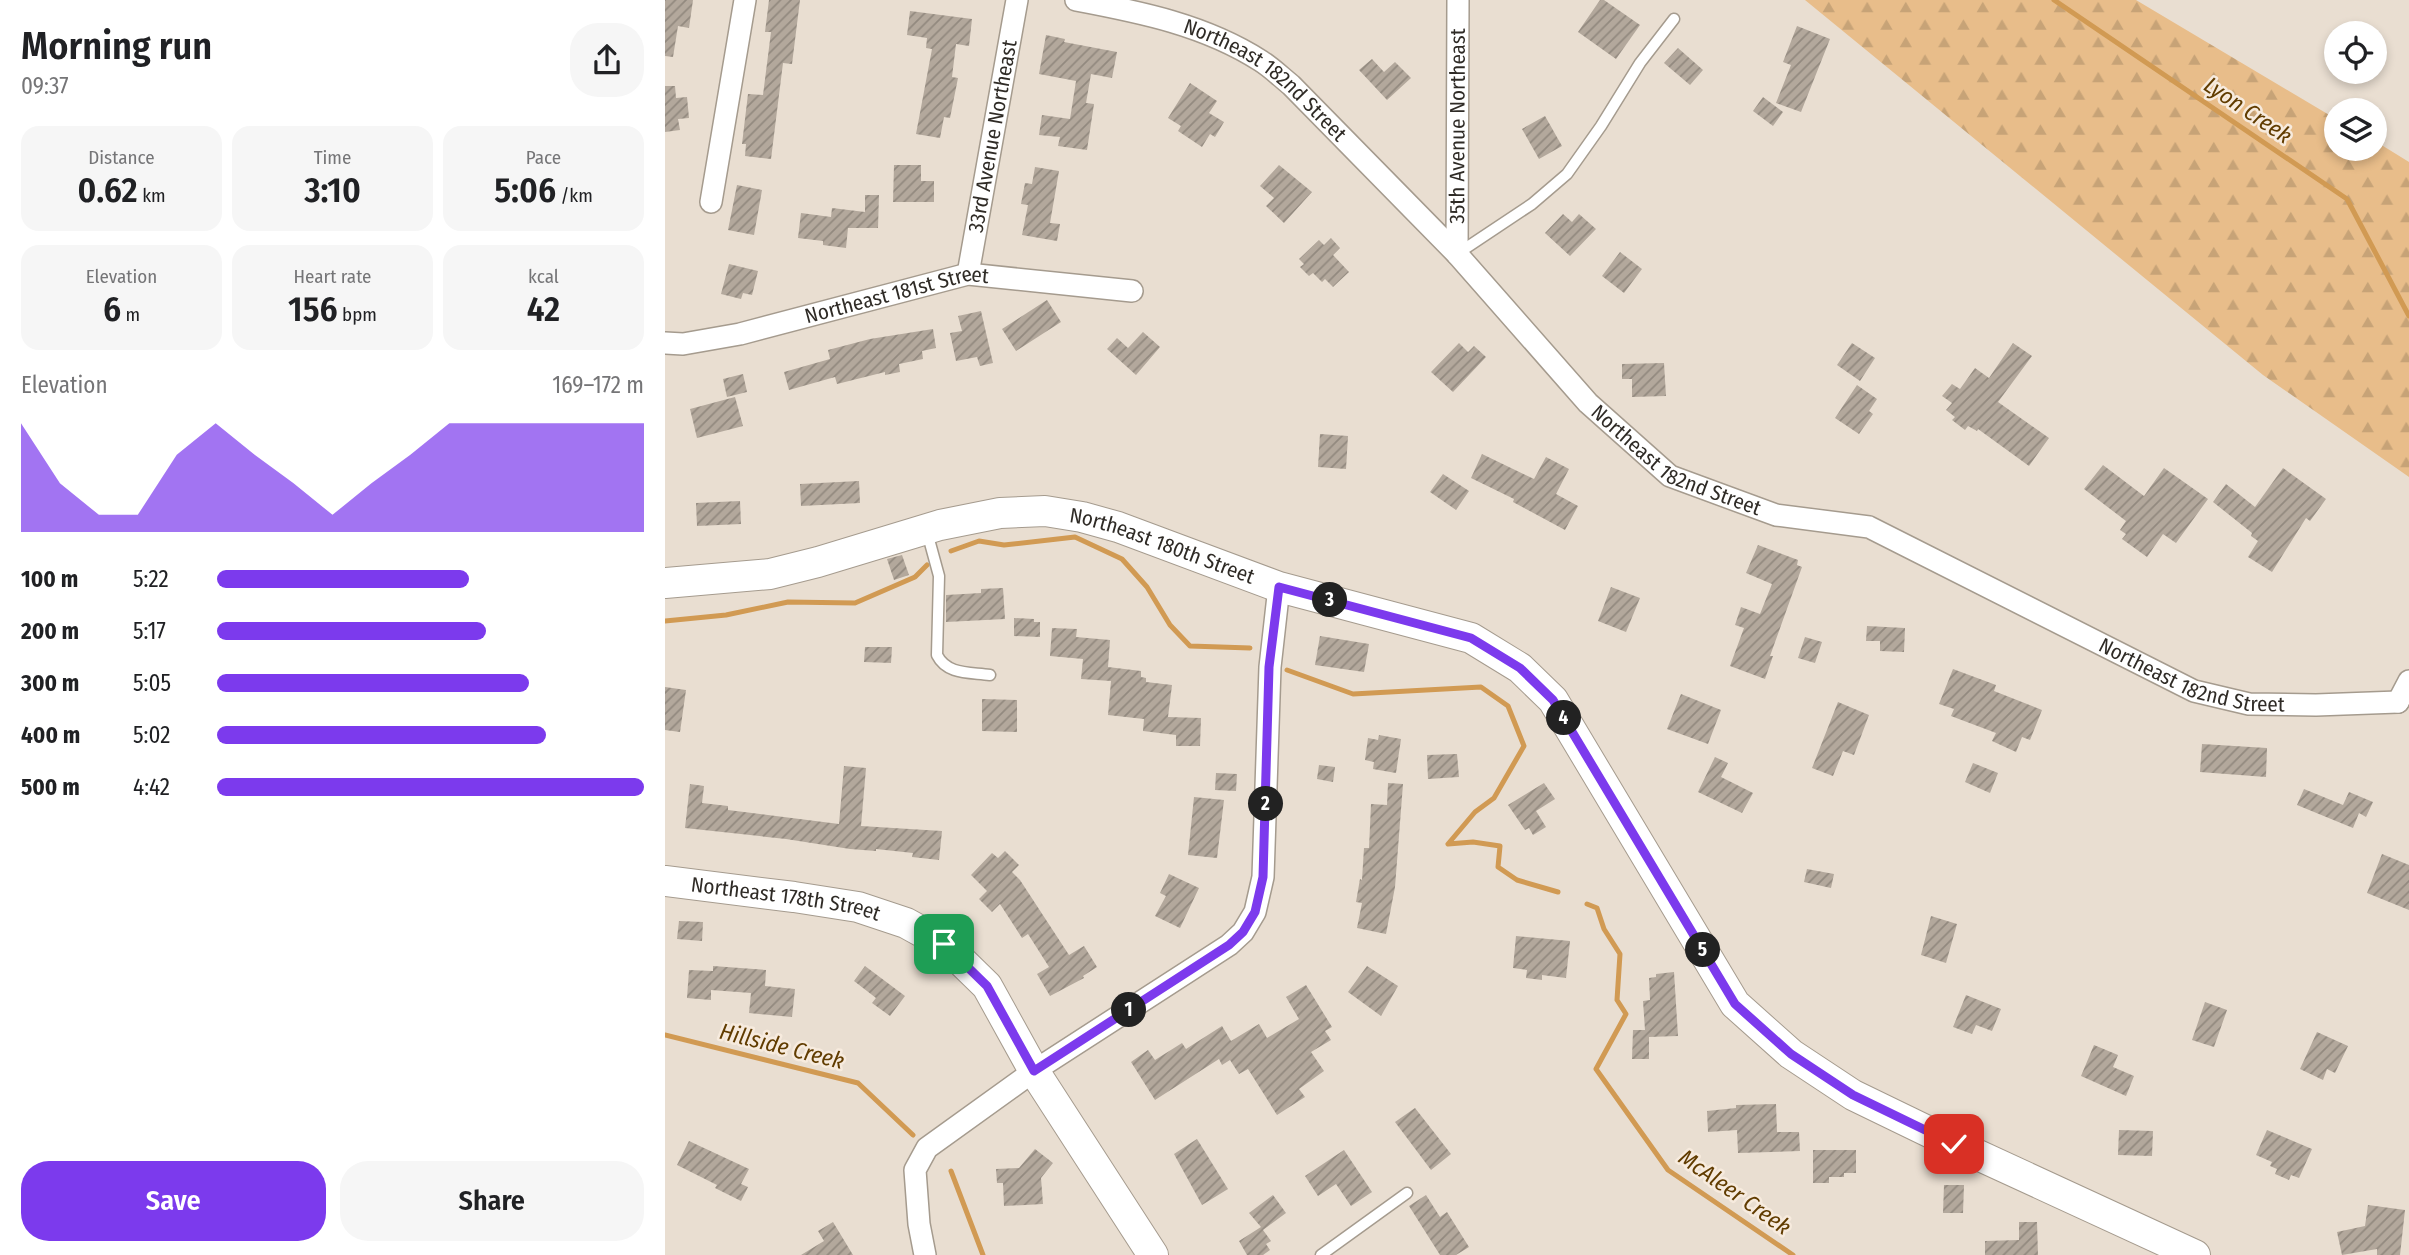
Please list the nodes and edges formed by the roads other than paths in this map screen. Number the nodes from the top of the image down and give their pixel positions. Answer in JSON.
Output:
{"nodes":[{"id":1,"x":745,"y":0,"type":"edge"},
{"id":2,"x":1017,"y":0,"type":"edge"},
{"id":3,"x":1076,"y":0,"type":"edge"},
{"id":4,"x":1458,"y":0,"type":"edge"},
{"id":5,"x":1674,"y":19,"type":"dead end"},
{"id":6,"x":711,"y":202,"type":"dead end"},
{"id":7,"x":1457,"y":254,"type":"junction"},
{"id":8,"x":968,"y":274,"type":"junction"},
{"id":9,"x":1132,"y":291,"type":"dead end"},
{"id":10,"x":665,"y":343,"type":"edge"},
{"id":11,"x":926,"y":529,"type":"junction"},
{"id":12,"x":665,"y":583,"type":"edge"},
{"id":13,"x":1279,"y":587,"type":"junction"},
{"id":14,"x":989,"y":675,"type":"dead end"},
{"id":15,"x":2409,"y":681,"type":"edge"},
{"id":16,"x":2403,"y":707,"type":"edge"},
{"id":17,"x":665,"y":881,"type":"edge"},
{"id":18,"x":1034,"y":1071,"type":"junction"},
{"id":19,"x":1407,"y":1193,"type":"dead end"},
{"id":20,"x":925,"y":1255,"type":"edge"},
{"id":21,"x":1153,"y":1255,"type":"edge"},
{"id":22,"x":1321,"y":1255,"type":"edge"},
{"id":23,"x":2195,"y":1255,"type":"edge"}],
"edges":[{"from":1,"to":6,"type":"street"},
{"from":2,"to":8,"type":"street","name":"33rd Avenue Northeast"},
{"from":3,"to":7,"type":"street","name":"Northeast 182nd Street"},
{"from":4,"to":7,"type":"street","name":"35th Avenue Northeast"},
{"from":5,"to":7,"type":"lane"},
{"from":7,"to":16,"type":"street","name":"Northeast 182nd Street"},
{"from":8,"to":9,"type":"street","name":"Northeast 181st Street"},
{"from":8,"to":10,"type":"street","name":"Northeast 181st Street"},
{"from":11,"to":12,"type":"street","name":"Northeast 180th Street"},
{"from":11,"to":13,"type":"street","name":"Northeast 180th Street"},
{"from":11,"to":14,"type":"lane"},
{"from":13,"to":18,"type":"street"},
{"from":13,"to":23,"type":"street","name":"Northeast 180th Street"},
{"from":15,"to":16,"type":"street"},
{"from":17,"to":18,"type":"street","name":"Northeast 178th Street"},
{"from":18,"to":20,"type":"street"},
{"from":18,"to":21,"type":"street","name":"Northeast 178th Street"},
{"from":19,"to":22,"type":"lane"}]}
